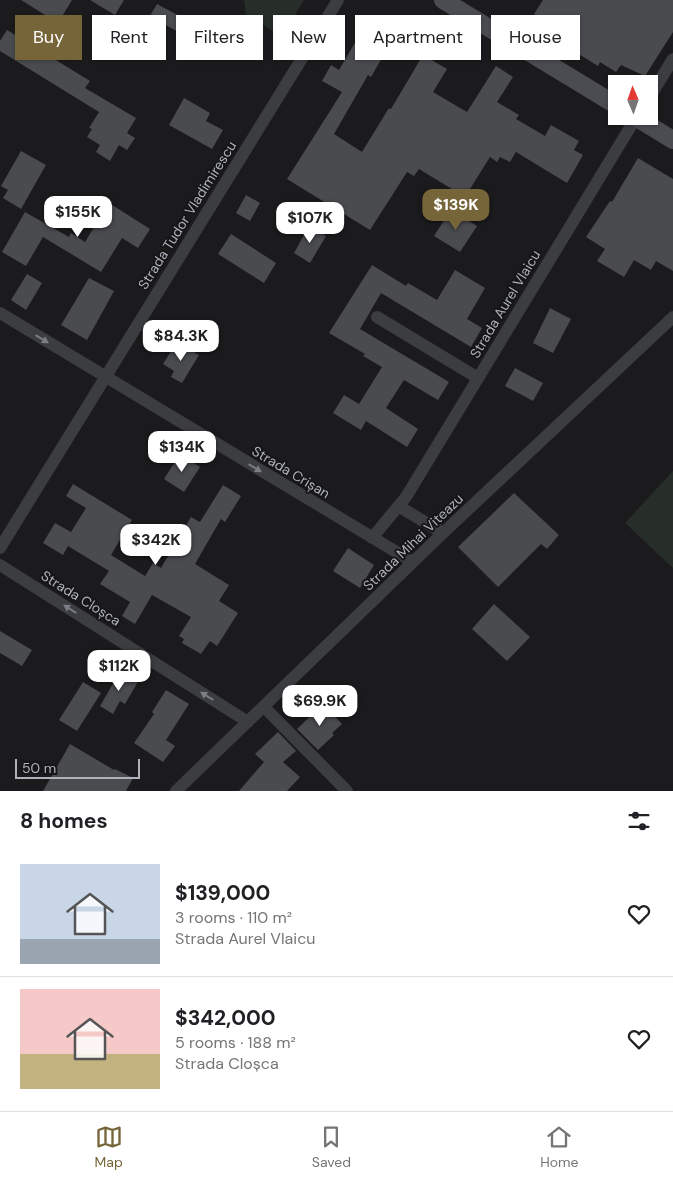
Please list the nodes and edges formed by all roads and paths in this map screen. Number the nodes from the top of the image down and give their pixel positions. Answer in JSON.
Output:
{"nodes":[{"id":1,"x":338,"y":0,"type":"edge"},
{"id":2,"x":444,"y":0,"type":"edge"},
{"id":3,"x":673,"y":59,"type":"edge"},
{"id":4,"x":658,"y":83,"type":"edge"},
{"id":5,"x":608,"y":100,"type":"edge"},
{"id":6,"x":631,"y":125,"type":"edge"},
{"id":7,"x":649,"y":125,"type":"edge"},
{"id":8,"x":673,"y":140,"type":"edge"},
{"id":9,"x":0,"y":313,"type":"edge"},
{"id":10,"x":377,"y":317,"type":"dead end"},
{"id":11,"x":673,"y":317,"type":"edge"},
{"id":12,"x":104,"y":377,"type":"junction"},
{"id":13,"x":478,"y":378,"type":"junction"},
{"id":14,"x":400,"y":507,"type":"junction"},
{"id":15,"x":443,"y":533,"type":"junction"},
{"id":16,"x":372,"y":538,"type":"junction"},
{"id":17,"x":0,"y":548,"type":"edge"},
{"id":18,"x":413,"y":562,"type":"junction"},
{"id":19,"x":0,"y":565,"type":"edge"},
{"id":20,"x":264,"y":707,"type":"junction"},
{"id":21,"x":248,"y":722,"type":"junction"},
{"id":22,"x":176,"y":791,"type":"edge"},
{"id":23,"x":347,"y":791,"type":"edge"}],
"edges":[{"from":1,"to":12,"type":"street","name":"Strada Tudor Vladimirescu"},
{"from":2,"to":5,"type":"street"},
{"from":3,"to":4,"type":"street"},
{"from":6,"to":13,"type":"street","name":"Strada Aurel Vlaicu"},
{"from":7,"to":8,"type":"street"},
{"from":9,"to":12,"type":"street","name":"Strada Crișan","one_way":true},
{"from":10,"to":13,"type":"street"},
{"from":11,"to":15,"type":"street","name":"Strada Mihai Viteazu"},
{"from":12,"to":16,"type":"street","name":"Strada Crișan","one_way":true},
{"from":12,"to":17,"type":"street","name":"Strada Tudor Vladimirescu"},
{"from":13,"to":14,"type":"street","name":"Strada Aurel Vlaicu"},
{"from":14,"to":15,"type":"street"},
{"from":14,"to":16,"type":"street","name":"Strada Aurel Vlaicu"},
{"from":15,"to":18,"type":"street","name":"Strada Mihai Viteazu"},
{"from":16,"to":18,"type":"street","name":"Strada Crișan"},
{"from":18,"to":20,"type":"street","name":"Strada Mihai Viteazu"},
{"from":21,"to":19,"type":"street","name":"Strada Cloșca","one_way":true},
{"from":20,"to":21,"type":"street","name":"Strada Mihai Viteazu"},
{"from":20,"to":23,"type":"street"},
{"from":21,"to":22,"type":"street","name":"Strada Mihai Viteazu"}]}
